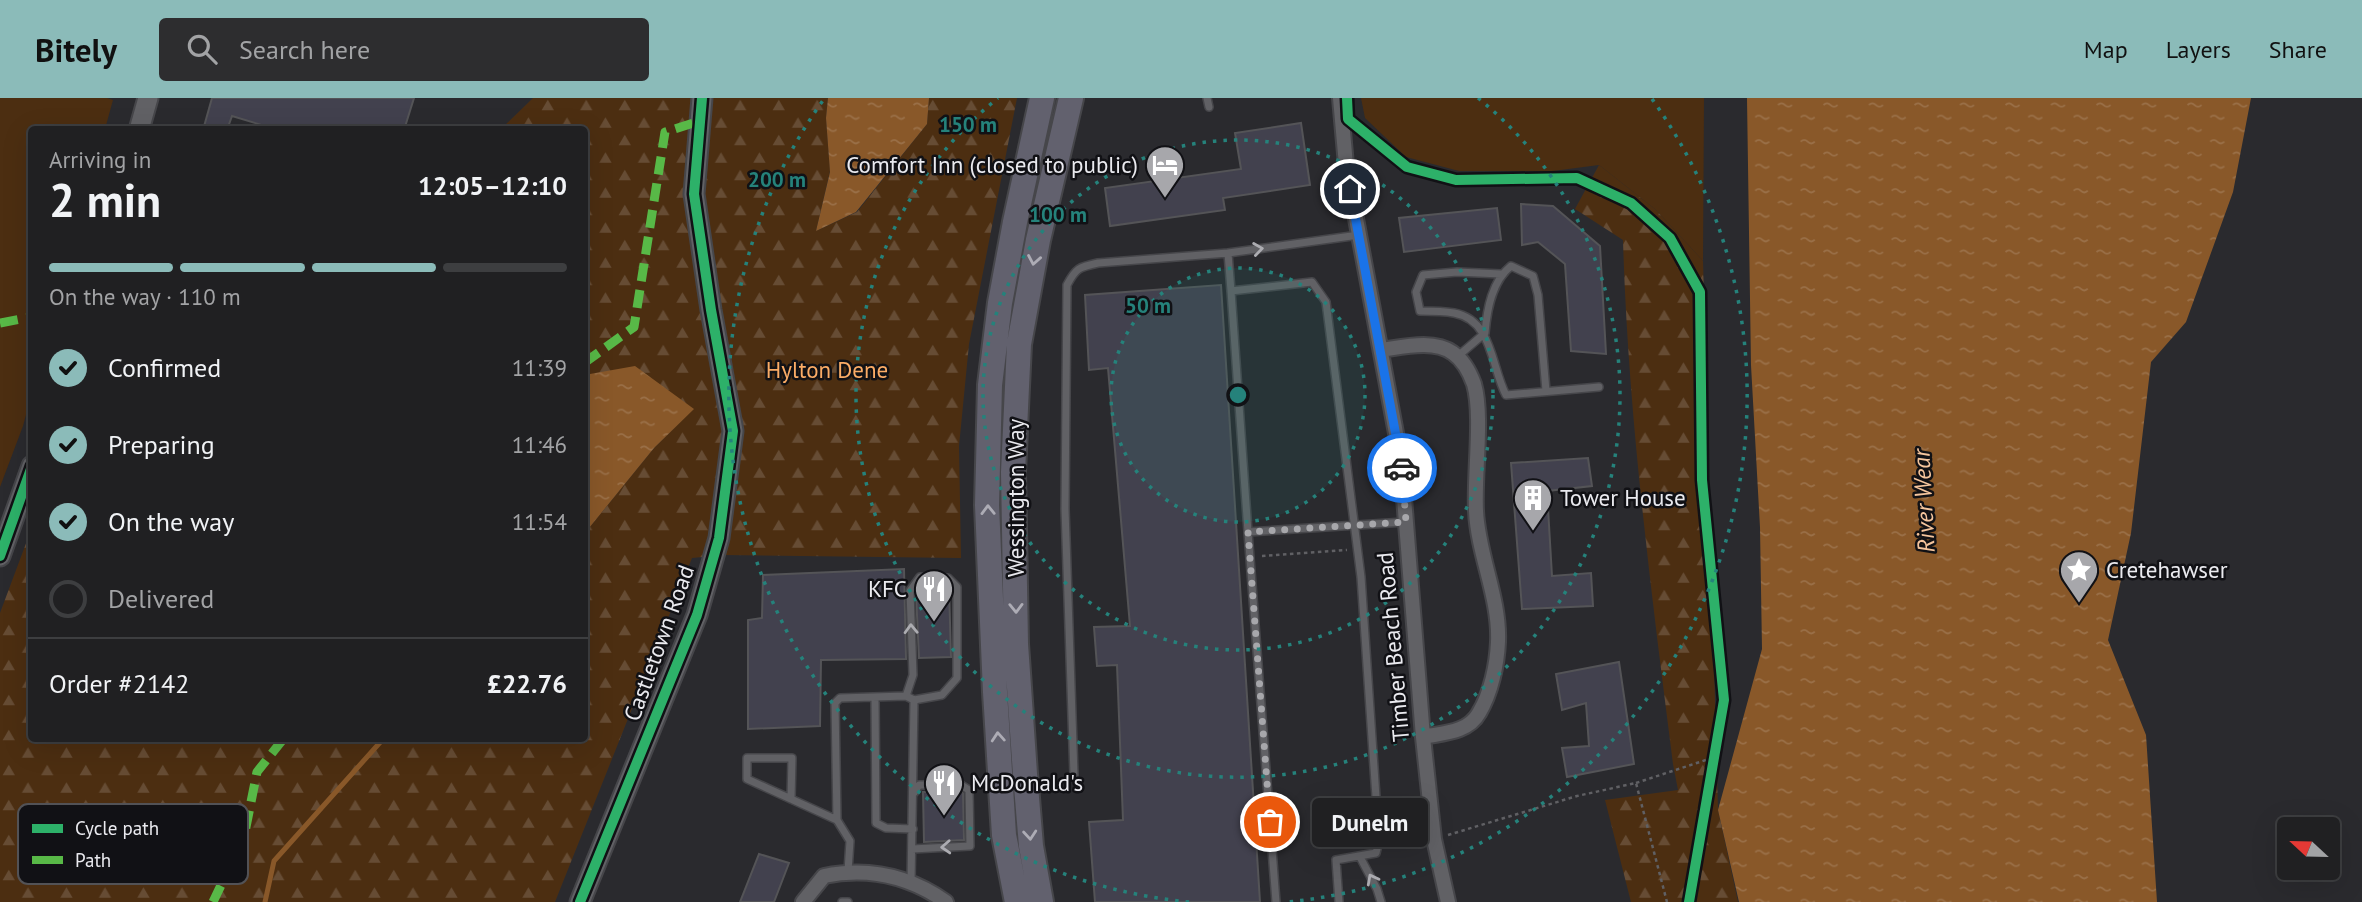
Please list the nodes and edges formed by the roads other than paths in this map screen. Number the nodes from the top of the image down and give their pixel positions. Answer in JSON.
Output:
{"nodes":[{"id":1,"x":148,"y":98,"type":"edge"},
{"id":2,"x":702,"y":98,"type":"edge"},
{"id":3,"x":1042,"y":98,"type":"edge"},
{"id":4,"x":1072,"y":98,"type":"edge"},
{"id":5,"x":1340,"y":98,"type":"edge"},
{"id":6,"x":140,"y":126,"type":"edge"},
{"id":7,"x":1359,"y":235,"type":"junction"},
{"id":8,"x":1228,"y":253,"type":"junction"},
{"id":9,"x":1501,"y":274,"type":"junction"},
{"id":10,"x":1231,"y":291,"type":"junction"},
{"id":11,"x":1485,"y":333,"type":"junction"},
{"id":12,"x":1381,"y":350,"type":"junction"},
{"id":13,"x":1457,"y":357,"type":"junction"},
{"id":14,"x":1600,"y":387,"type":"dead end"},
{"id":15,"x":1546,"y":391,"type":"junction"},
{"id":16,"x":28,"y":477,"type":"edge"},
{"id":17,"x":1406,"y":522,"type":"junction"},
{"id":18,"x":1354,"y":526,"type":"junction"},
{"id":19,"x":1248,"y":532,"type":"junction"},
{"id":20,"x":0,"y":556,"type":"edge"},
{"id":21,"x":875,"y":697,"type":"junction"},
{"id":22,"x":910,"y":698,"type":"junction"},
{"id":23,"x":1423,"y":737,"type":"junction"},
{"id":24,"x":1074,"y":775,"type":"dead end"},
{"id":25,"x":914,"y":794,"type":"junction"},
{"id":26,"x":791,"y":799,"type":"junction"},
{"id":27,"x":837,"y":820,"type":"junction"},
{"id":28,"x":913,"y":829,"type":"junction"},
{"id":29,"x":912,"y":849,"type":"junction"},
{"id":30,"x":1360,"y":857,"type":"junction"},
{"id":31,"x":848,"y":871,"type":"junction"},
{"id":32,"x":911,"y":883,"type":"junction"},
{"id":33,"x":580,"y":902,"type":"edge"},
{"id":34,"x":803,"y":902,"type":"edge"},
{"id":35,"x":842,"y":902,"type":"edge"},
{"id":36,"x":848,"y":902,"type":"edge"},
{"id":37,"x":946,"y":902,"type":"edge"},
{"id":38,"x":1017,"y":902,"type":"edge"},
{"id":39,"x":1041,"y":902,"type":"edge"},
{"id":40,"x":1276,"y":902,"type":"edge"},
{"id":41,"x":1339,"y":902,"type":"edge"},
{"id":42,"x":1381,"y":902,"type":"edge"},
{"id":43,"x":1448,"y":902,"type":"edge"}],
"edges":[{"from":1,"to":6,"type":"street"},
{"from":2,"to":33,"type":"street","name":"Castletown Road"},
{"from":38,"to":3,"type":"highway","name":"Wessington Way","one_way":true},
{"from":4,"to":39,"type":"highway","name":"Wessington Way","one_way":true},
{"from":5,"to":7,"type":"street","name":"Timber Beach Road"},
{"from":8,"to":7,"type":"lane","one_way":true},
{"from":7,"to":12,"type":"street","name":"Timber Beach Road"},
{"from":8,"to":10,"type":"lane"},
{"from":8,"to":24,"type":"lane"},
{"from":9,"to":11,"type":"lane"},
{"from":9,"to":11,"type":"lane"},
{"from":9,"to":15,"type":"lane"},
{"from":10,"to":18,"type":"lane"},
{"from":10,"to":19,"type":"lane"},
{"from":11,"to":13,"type":"lane"},
{"from":11,"to":15,"type":"lane"},
{"from":12,"to":13,"type":"street"},
{"from":12,"to":17,"type":"street","name":"Timber Beach Road"},
{"from":13,"to":23,"type":"street"},
{"from":14,"to":15,"type":"lane"},
{"from":16,"to":20,"type":"street"},
{"from":17,"to":18,"type":"lane"},
{"from":17,"to":23,"type":"street","name":"Timber Beach Road"},
{"from":18,"to":19,"type":"lane"},
{"from":18,"to":30,"type":"lane"},
{"from":19,"to":40,"type":"lane"},
{"from":21,"to":22,"type":"lane"},
{"from":21,"to":27,"type":"lane"},
{"from":21,"to":28,"type":"lane"},
{"from":22,"to":22,"type":"lane","one_way":true},
{"from":22,"to":25,"type":"lane"},
{"from":23,"to":43,"type":"street","name":"Timber Beach Road"},
{"from":25,"to":28,"type":"lane"},
{"from":25,"to":29,"type":"lane","one_way":true},
{"from":26,"to":26,"type":"lane"},
{"from":26,"to":27,"type":"lane"},
{"from":27,"to":31,"type":"lane"},
{"from":28,"to":29,"type":"lane"},
{"from":29,"to":32,"type":"lane"},
{"from":30,"to":41,"type":"lane"},
{"from":42,"to":30,"type":"lane","one_way":true},
{"from":31,"to":32,"type":"street"},
{"from":31,"to":34,"type":"street"},
{"from":32,"to":37,"type":"street"},
{"from":35,"to":36,"type":"lane"}]}
